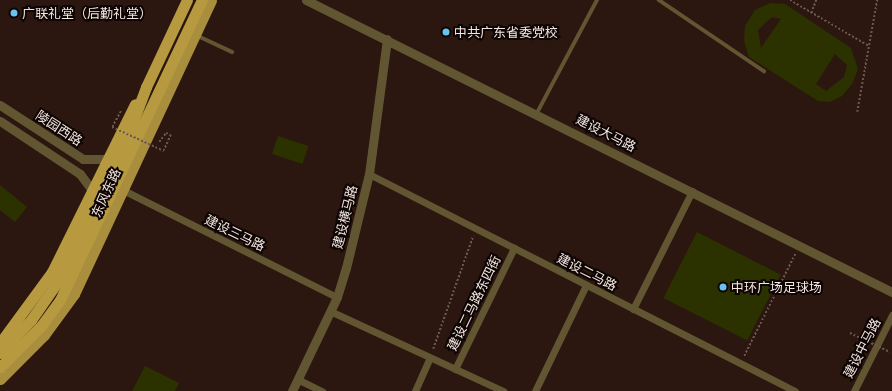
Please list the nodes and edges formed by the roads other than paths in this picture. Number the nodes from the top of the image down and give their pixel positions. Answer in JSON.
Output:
{"nodes":[{"id":1,"x":187,"y":0,"type":"edge"},
{"id":2,"x":202,"y":0,"type":"edge"},
{"id":3,"x":211,"y":0,"type":"edge"},
{"id":4,"x":306,"y":0,"type":"edge"},
{"id":5,"x":597,"y":0,"type":"edge"},
{"id":6,"x":659,"y":0,"type":"edge"},
{"id":7,"x":195,"y":34,"type":"junction"},
{"id":8,"x":387,"y":39,"type":"junction"},
{"id":9,"x":232,"y":52,"type":"dead end"},
{"id":10,"x":764,"y":71,"type":"dead end"},
{"id":11,"x":146,"y":87,"type":"junction"},
{"id":12,"x":0,"y":105,"type":"edge"},
{"id":13,"x":537,"y":113,"type":"junction"},
{"id":14,"x":0,"y":121,"type":"edge"},
{"id":15,"x":80,"y":157,"type":"junction"},
{"id":16,"x":106,"y":159,"type":"junction"},
{"id":17,"x":73,"y":170,"type":"junction"},
{"id":18,"x":369,"y":174,"type":"junction"},
{"id":19,"x":92,"y":190,"type":"junction"},
{"id":20,"x":123,"y":190,"type":"junction"},
{"id":21,"x":692,"y":191,"type":"junction"},
{"id":22,"x":514,"y":248,"type":"junction"},
{"id":23,"x":586,"y":285,"type":"junction"},
{"id":24,"x":892,"y":292,"type":"edge"},
{"id":25,"x":337,"y":296,"type":"junction"},
{"id":26,"x":633,"y":309,"type":"junction"},
{"id":27,"x":330,"y":311,"type":"junction"},
{"id":28,"x":892,"y":315,"type":"edge"},
{"id":29,"x":0,"y":343,"type":"edge"},
{"id":30,"x":0,"y":353,"type":"edge"},
{"id":31,"x":429,"y":360,"type":"junction"},
{"id":32,"x":0,"y":367,"type":"edge"},
{"id":33,"x":455,"y":369,"type":"junction"},
{"id":34,"x":0,"y":379,"type":"edge"},
{"id":35,"x":297,"y":379,"type":"junction"},
{"id":36,"x":292,"y":391,"type":"edge"},
{"id":37,"x":322,"y":391,"type":"edge"},
{"id":38,"x":414,"y":391,"type":"edge"},
{"id":39,"x":502,"y":391,"type":"edge"},
{"id":40,"x":535,"y":391,"type":"edge"},
{"id":41,"x":795,"y":391,"type":"edge"},
{"id":42,"x":854,"y":391,"type":"edge"}],
"edges":[{"from":1,"to":11,"type":"highway","name":"东风东路"},
{"from":2,"to":32,"type":"highway","name":"东风东路"},
{"from":3,"to":7,"type":"main road","name":"东风东路"},
{"from":4,"to":8,"type":"street","name":"建设大马路"},
{"from":5,"to":13,"type":"lane"},
{"from":6,"to":10,"type":"lane"},
{"from":7,"to":9,"type":"lane"},
{"from":7,"to":20,"type":"main road","name":"东风东路"},
{"from":8,"to":13,"type":"street","name":"建设大马路"},
{"from":8,"to":18,"type":"street","name":"建设横马路"},
{"from":11,"to":16,"type":"highway","name":"东风东路"},
{"from":11,"to":30,"type":"highway","name":"东风东路"},
{"from":12,"to":15,"type":"street","name":"陵园西路"},
{"from":13,"to":21,"type":"street","name":"建设大马路"},
{"from":14,"to":17,"type":"street","name":"陵园西路"},
{"from":15,"to":16,"type":"street","name":"陵园西路"},
{"from":15,"to":17,"type":"street"},
{"from":16,"to":19,"type":"highway","name":"东风东路"},
{"from":17,"to":19,"type":"street","name":"陵园西路"},
{"from":18,"to":22,"type":"street","name":"建设二马路"},
{"from":18,"to":25,"type":"street","name":"建设横马路"},
{"from":19,"to":29,"type":"highway","name":"东风东路"},
{"from":20,"to":25,"type":"street","name":"建设三马路"},
{"from":20,"to":34,"type":"main road","name":"东风东路"},
{"from":21,"to":24,"type":"street","name":"建设大马路"},
{"from":21,"to":26,"type":"street"},
{"from":22,"to":23,"type":"street","name":"建设二马路"},
{"from":22,"to":33,"type":"street","name":"建设二马路东四街"},
{"from":23,"to":26,"type":"street","name":"建设二马路"},
{"from":23,"to":40,"type":"street"},
{"from":25,"to":27,"type":"street","name":"建设横马路"},
{"from":26,"to":41,"type":"street","name":"建设二马路"},
{"from":27,"to":31,"type":"street"},
{"from":27,"to":35,"type":"street","name":"建设横马路"},
{"from":28,"to":42,"type":"street","name":"建设中马路"},
{"from":31,"to":33,"type":"street"},
{"from":31,"to":38,"type":"street"},
{"from":33,"to":39,"type":"street"},
{"from":35,"to":36,"type":"street","name":"建设横马路"},
{"from":35,"to":37,"type":"street"}]}
